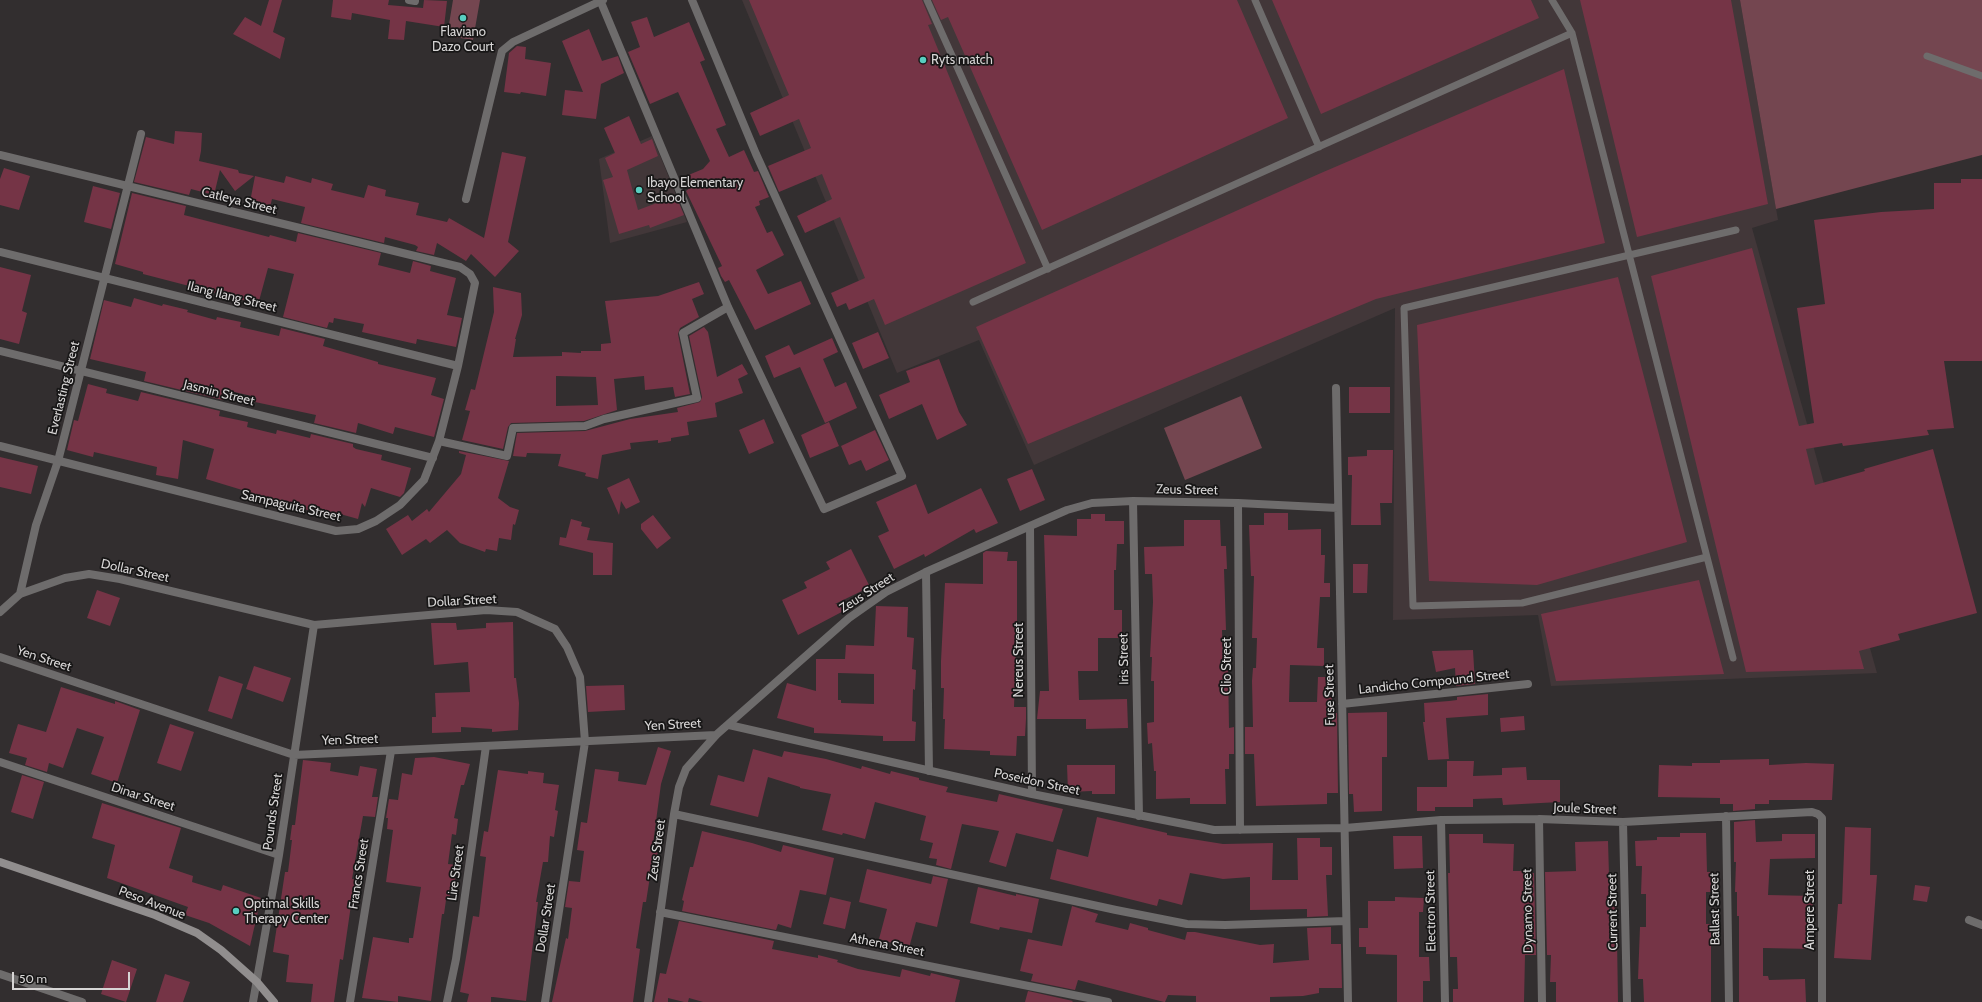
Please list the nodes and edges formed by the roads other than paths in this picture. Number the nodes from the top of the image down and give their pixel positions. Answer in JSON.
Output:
{"nodes":[{"id":1,"x":602,"y":0,"type":"edge"},
{"id":2,"x":692,"y":0,"type":"edge"},
{"id":3,"x":927,"y":0,"type":"edge"},
{"id":4,"x":1255,"y":0,"type":"edge"},
{"id":5,"x":1552,"y":0,"type":"edge"},
{"id":6,"x":1572,"y":34,"type":"junction"},
{"id":7,"x":1927,"y":56,"type":"dead end"},
{"id":8,"x":1982,"y":76,"type":"edge"},
{"id":9,"x":141,"y":134,"type":"dead end"},
{"id":10,"x":1319,"y":147,"type":"junction"},
{"id":11,"x":0,"y":155,"type":"edge"},
{"id":12,"x":128,"y":186,"type":"junction"},
{"id":13,"x":466,"y":198,"type":"dead end"},
{"id":14,"x":1736,"y":230,"type":"dead end"},
{"id":15,"x":0,"y":252,"type":"edge"},
{"id":16,"x":1630,"y":255,"type":"junction"},
{"id":17,"x":1048,"y":269,"type":"junction"},
{"id":18,"x":470,"y":274,"type":"joint"},
{"id":19,"x":105,"y":278,"type":"junction"},
{"id":20,"x":974,"y":302,"type":"dead end"},
{"id":21,"x":728,"y":307,"type":"junction"},
{"id":22,"x":0,"y":351,"type":"edge"},
{"id":23,"x":458,"y":366,"type":"junction"},
{"id":24,"x":81,"y":370,"type":"junction"},
{"id":25,"x":1336,"y":388,"type":"dead end"},
{"id":26,"x":439,"y":441,"type":"junction"},
{"id":27,"x":0,"y":446,"type":"edge"},
{"id":28,"x":433,"y":458,"type":"junction"},
{"id":29,"x":58,"y":461,"type":"junction"},
{"id":30,"x":1133,"y":501,"type":"junction"},
{"id":31,"x":1238,"y":503,"type":"junction"},
{"id":32,"x":1338,"y":508,"type":"junction"},
{"id":33,"x":1030,"y":526,"type":"junction"},
{"id":34,"x":1707,"y":557,"type":"junction"},
{"id":35,"x":926,"y":572,"type":"junction"},
{"id":36,"x":20,"y":594,"type":"junction"},
{"id":37,"x":0,"y":612,"type":"edge"},
{"id":38,"x":314,"y":625,"type":"junction"},
{"id":39,"x":0,"y":657,"type":"edge"},
{"id":40,"x":1733,"y":658,"type":"dead end"},
{"id":41,"x":1528,"y":684,"type":"dead end"},
{"id":42,"x":1342,"y":704,"type":"junction"},
{"id":43,"x":729,"y":724,"type":"junction"},
{"id":44,"x":716,"y":735,"type":"junction"},
{"id":45,"x":586,"y":742,"type":"junction"},
{"id":46,"x":486,"y":746,"type":"junction"},
{"id":47,"x":391,"y":751,"type":"junction"},
{"id":48,"x":294,"y":754,"type":"junction"},
{"id":49,"x":0,"y":762,"type":"edge"},
{"id":50,"x":929,"y":771,"type":"junction"},
{"id":51,"x":1032,"y":794,"type":"junction"},
{"id":52,"x":674,"y":814,"type":"junction"},
{"id":53,"x":1138,"y":816,"type":"junction"},
{"id":54,"x":1726,"y":816,"type":"junction"},
{"id":55,"x":1822,"y":818,"type":"joint"},
{"id":56,"x":1539,"y":819,"type":"junction"},
{"id":57,"x":1441,"y":820,"type":"junction"},
{"id":58,"x":1623,"y":822,"type":"junction"},
{"id":59,"x":1345,"y":828,"type":"junction"},
{"id":60,"x":1240,"y":830,"type":"junction"},
{"id":61,"x":279,"y":855,"type":"junction"},
{"id":62,"x":0,"y":862,"type":"edge"},
{"id":63,"x":660,"y":912,"type":"junction"},
{"id":64,"x":1969,"y":920,"type":"dead end"},
{"id":65,"x":1346,"y":921,"type":"junction"},
{"id":66,"x":1982,"y":925,"type":"edge"},
{"id":67,"x":0,"y":974,"type":"edge"},
{"id":68,"x":257,"y":982,"type":"junction"},
{"id":69,"x":82,"y":1002,"type":"edge"},
{"id":70,"x":253,"y":1002,"type":"edge"},
{"id":71,"x":274,"y":1002,"type":"edge"},
{"id":72,"x":350,"y":1002,"type":"edge"},
{"id":73,"x":447,"y":1002,"type":"edge"},
{"id":74,"x":545,"y":1002,"type":"edge"},
{"id":75,"x":648,"y":1002,"type":"edge"},
{"id":76,"x":1108,"y":1002,"type":"edge"},
{"id":77,"x":1348,"y":1002,"type":"edge"},
{"id":78,"x":1445,"y":1002,"type":"edge"},
{"id":79,"x":1542,"y":1002,"type":"edge"},
{"id":80,"x":1627,"y":1002,"type":"edge"},
{"id":81,"x":1729,"y":1002,"type":"edge"},
{"id":82,"x":1822,"y":1002,"type":"edge"}],
"edges":[{"from":1,"to":13,"type":"street"},
{"from":1,"to":21,"type":"street"},
{"from":2,"to":21,"type":"street"},
{"from":3,"to":17,"type":"lane"},
{"from":4,"to":10,"type":"lane"},
{"from":5,"to":6,"type":"lane"},
{"from":6,"to":10,"type":"lane"},
{"from":6,"to":16,"type":"lane"},
{"from":7,"to":8,"type":"lane"},
{"from":9,"to":12,"type":"street","name":"Everlasting Street"},
{"from":10,"to":17,"type":"lane"},
{"from":11,"to":12,"type":"street","name":"Catleya Street"},
{"from":12,"to":18,"type":"street","name":"Catleya Street"},
{"from":12,"to":19,"type":"street","name":"Everlasting Street"},
{"from":14,"to":16,"type":"lane"},
{"from":15,"to":19,"type":"street","name":"Ilang Ilang Street"},
{"from":16,"to":34,"type":"lane"},
{"from":16,"to":34,"type":"lane"},
{"from":17,"to":20,"type":"lane"},
{"from":18,"to":23,"type":"street","name":"Sampaguita Street"},
{"from":19,"to":23,"type":"street","name":"Ilang Ilang Street"},
{"from":19,"to":24,"type":"street","name":"Everlasting Street"},
{"from":21,"to":26,"type":"street"},
{"from":22,"to":24,"type":"street","name":"Jasmin Street"},
{"from":23,"to":26,"type":"street","name":"Sampaguita Street"},
{"from":24,"to":28,"type":"street","name":"Jasmin Street"},
{"from":24,"to":29,"type":"street","name":"Everlasting Street"},
{"from":25,"to":32,"type":"street","name":"Fuse Street"},
{"from":26,"to":28,"type":"street","name":"Sampaguita Street"},
{"from":27,"to":29,"type":"street","name":"Sampaguita Street"},
{"from":28,"to":29,"type":"street","name":"Sampaguita Street"},
{"from":29,"to":36,"type":"street","name":"Everlasting Street"},
{"from":30,"to":31,"type":"street","name":"Zeus Street"},
{"from":30,"to":33,"type":"street","name":"Zeus Street"},
{"from":30,"to":53,"type":"street","name":"Iris Street"},
{"from":31,"to":32,"type":"street","name":"Zeus Street"},
{"from":31,"to":60,"type":"street","name":"Clio Street"},
{"from":32,"to":42,"type":"street","name":"Fuse Street"},
{"from":33,"to":35,"type":"street","name":"Zeus Street"},
{"from":33,"to":51,"type":"street","name":"Nereus Street"},
{"from":34,"to":40,"type":"lane"},
{"from":35,"to":43,"type":"street","name":"Zeus Street"},
{"from":35,"to":50,"type":"street"},
{"from":36,"to":37,"type":"street","name":"Dollar Street"},
{"from":36,"to":38,"type":"street","name":"Dollar Street"},
{"from":38,"to":45,"type":"street","name":"Dollar Street"},
{"from":38,"to":48,"type":"street","name":"Pounds Street"},
{"from":39,"to":48,"type":"street","name":"Yen Street"},
{"from":41,"to":42,"type":"street","name":"Landicho Compound Street"},
{"from":42,"to":59,"type":"street","name":"Fuse Street"},
{"from":43,"to":44,"type":"street","name":"Zeus Street"},
{"from":43,"to":50,"type":"street","name":"Poseidon Street"},
{"from":44,"to":45,"type":"street","name":"Yen Street"},
{"from":44,"to":52,"type":"street","name":"Zeus Street"},
{"from":45,"to":46,"type":"street","name":"Yen Street"},
{"from":45,"to":74,"type":"street","name":"Dollar Street"},
{"from":46,"to":47,"type":"street","name":"Yen Street"},
{"from":46,"to":73,"type":"street","name":"Lire Street"},
{"from":47,"to":48,"type":"street","name":"Yen Street"},
{"from":47,"to":72,"type":"street","name":"Francs Street"},
{"from":48,"to":61,"type":"street","name":"Pounds Street"},
{"from":49,"to":61,"type":"street","name":"Dinar Street"},
{"from":50,"to":51,"type":"street","name":"Poseidon Street"},
{"from":51,"to":53,"type":"street","name":"Poseidon Street"},
{"from":52,"to":63,"type":"street","name":"Zeus Street"},
{"from":52,"to":65,"type":"street"},
{"from":53,"to":60,"type":"street","name":"Poseidon Street"},
{"from":54,"to":55,"type":"street","name":"Joule Street"},
{"from":54,"to":58,"type":"street","name":"Joule Street"},
{"from":54,"to":81,"type":"street","name":"Ballast Street"},
{"from":55,"to":82,"type":"street","name":"Ampere Street"},
{"from":56,"to":57,"type":"street","name":"Joule Street"},
{"from":56,"to":58,"type":"street","name":"Joule Street"},
{"from":56,"to":79,"type":"street","name":"Dynamo Street"},
{"from":57,"to":59,"type":"street","name":"Joule Street"},
{"from":57,"to":78,"type":"street","name":"Electron Street"},
{"from":58,"to":80,"type":"street","name":"Current Street"},
{"from":59,"to":60,"type":"street","name":"Poseidon Street"},
{"from":59,"to":65,"type":"street","name":"Fuse Street"},
{"from":61,"to":68,"type":"street","name":"Pounds Street"},
{"from":62,"to":68,"type":"street","name":"Peso Avenue"},
{"from":63,"to":75,"type":"street","name":"Zeus Street"},
{"from":63,"to":76,"type":"street","name":"Athena Street"},
{"from":64,"to":66,"type":"street"},
{"from":65,"to":77,"type":"street","name":"Fuse Street"},
{"from":67,"to":69,"type":"street"},
{"from":68,"to":70,"type":"street","name":"Pounds Street"},
{"from":68,"to":71,"type":"street","name":"Peso Avenue"}]}
